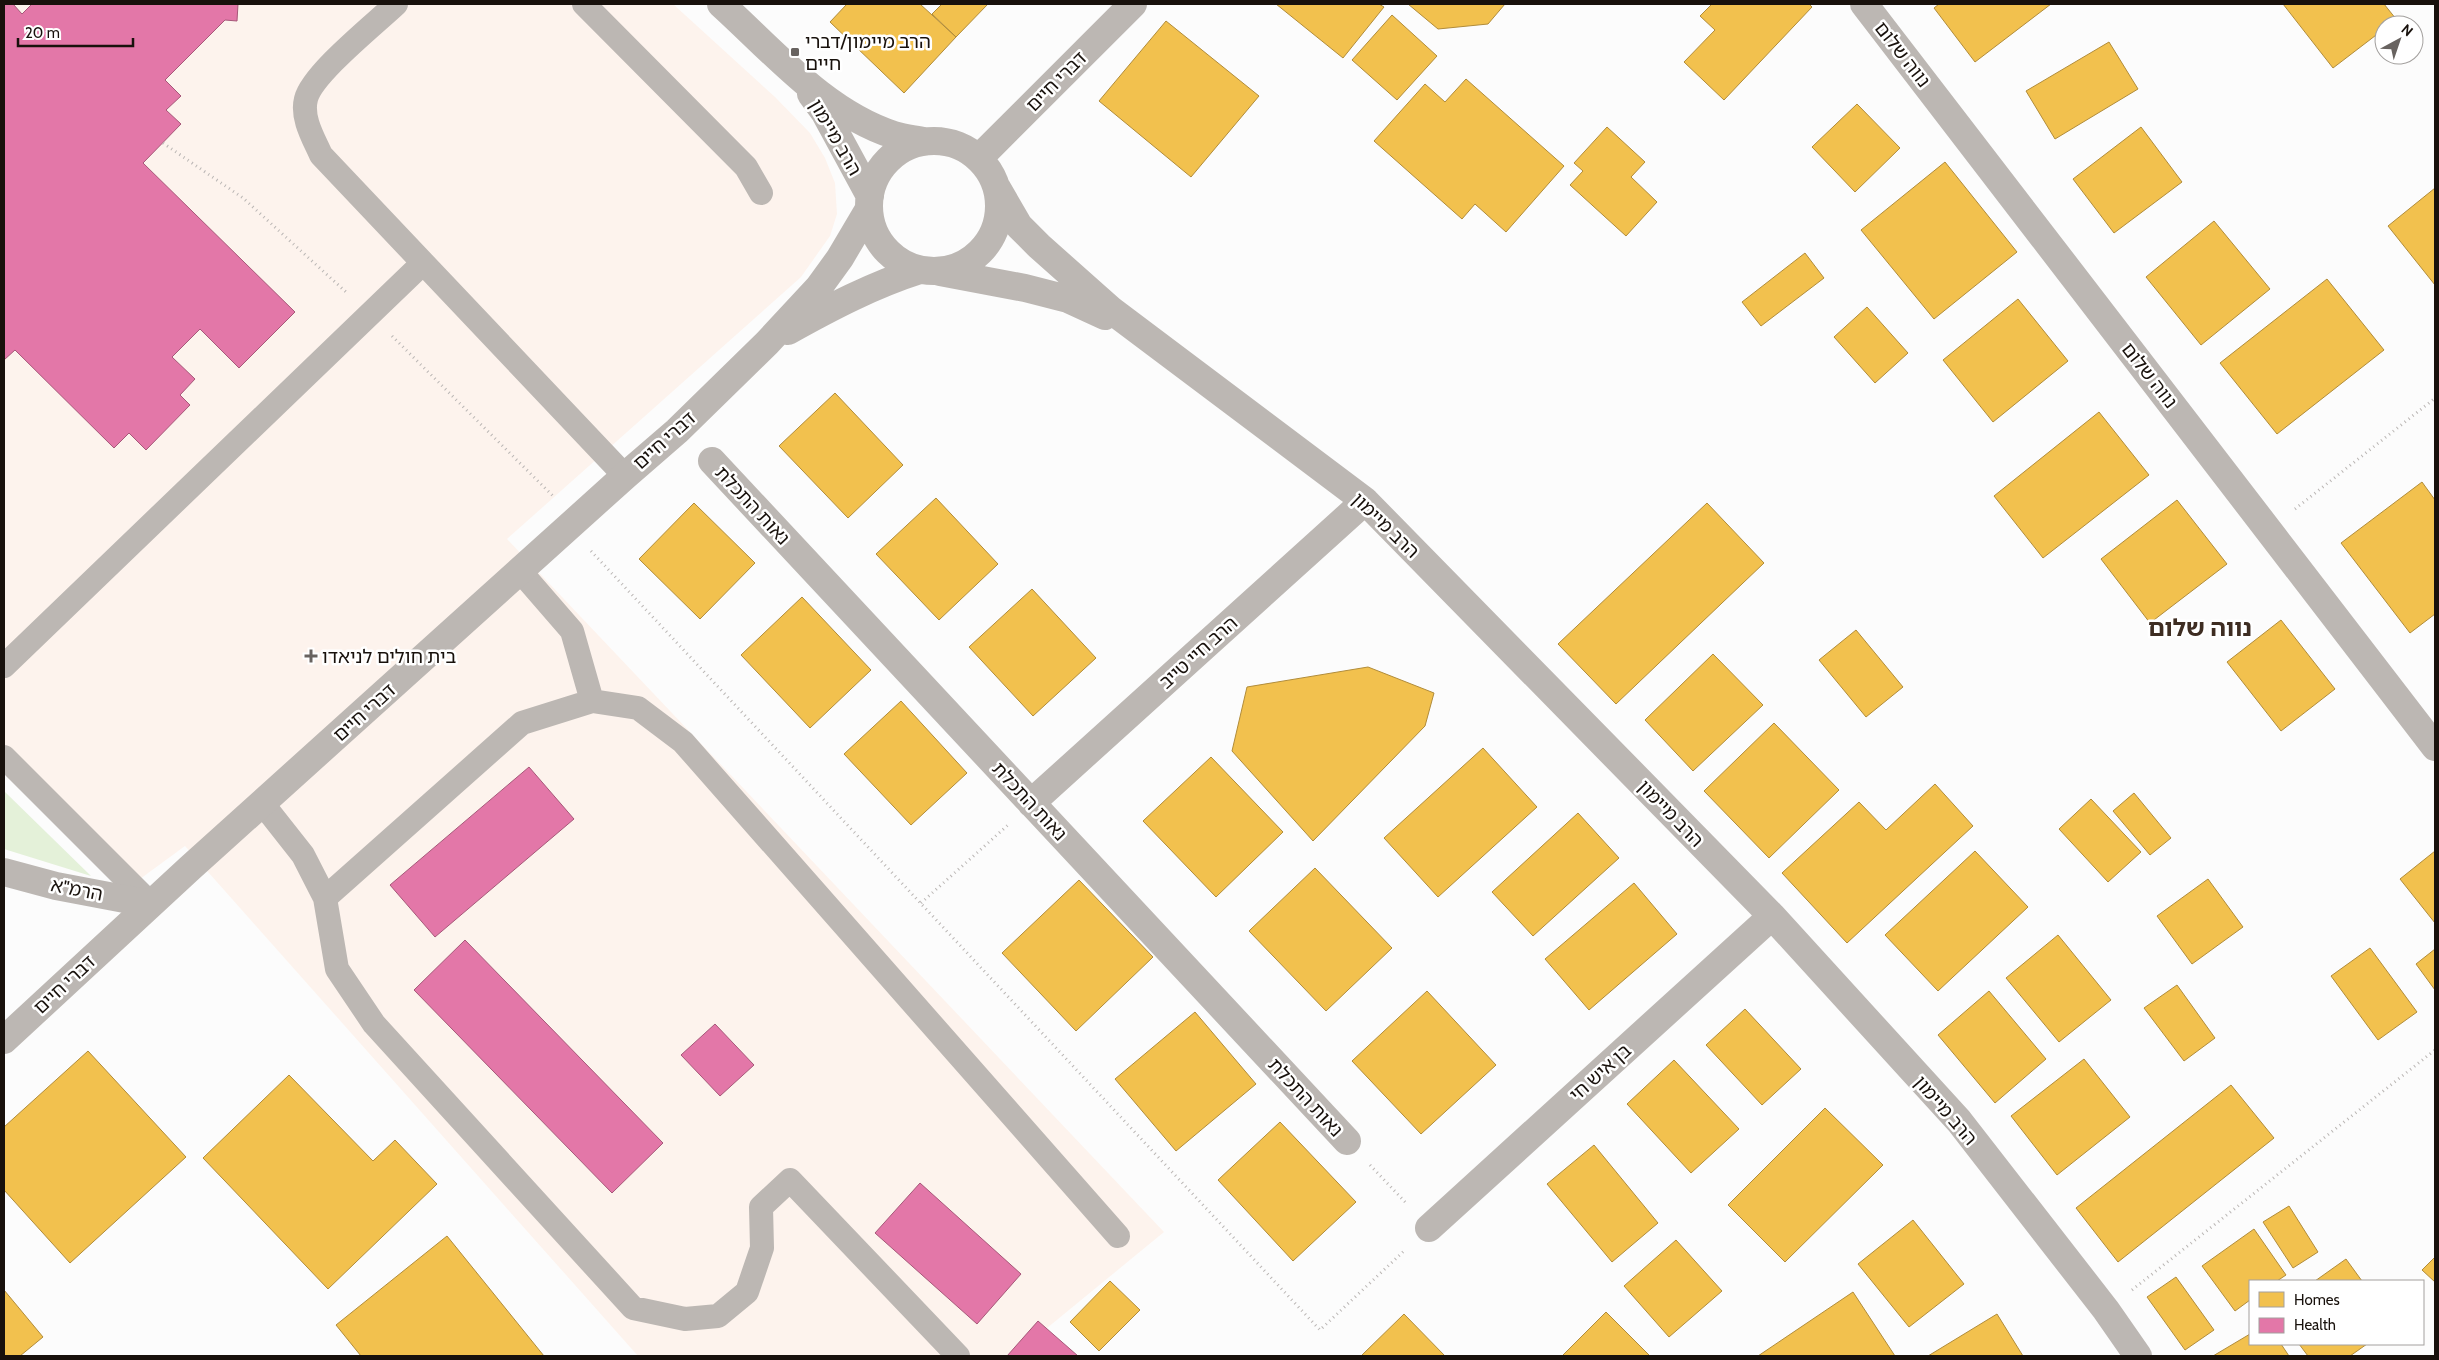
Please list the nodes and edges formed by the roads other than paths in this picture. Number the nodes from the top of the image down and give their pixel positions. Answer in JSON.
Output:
{"nodes":[{"id":1,"x":396,"y":4,"type":"edge"},
{"id":2,"x":584,"y":4,"type":"edge"},
{"id":3,"x":721,"y":4,"type":"edge"},
{"id":4,"x":1133,"y":4,"type":"edge"},
{"id":5,"x":1864,"y":4,"type":"edge"},
{"id":6,"x":798,"y":74,"type":"junction"},
{"id":7,"x":924,"y":141,"type":"junction"},
{"id":8,"x":979,"y":158,"type":"junction"},
{"id":9,"x":997,"y":188,"type":"junction"},
{"id":10,"x":761,"y":193,"type":"dead end"},
{"id":11,"x":869,"y":203,"type":"junction"},
{"id":12,"x":423,"y":263,"type":"junction"},
{"id":13,"x":928,"y":271,"type":"junction"},
{"id":14,"x":1141,"y":333,"type":"junction"},
{"id":15,"x":767,"y":342,"type":"junction"},
{"id":16,"x":712,"y":461,"type":"dead end"},
{"id":17,"x":625,"y":476,"type":"junction"},
{"id":18,"x":1365,"y":501,"type":"junction"},
{"id":19,"x":520,"y":571,"type":"junction"},
{"id":20,"x":4,"y":666,"type":"edge"},
{"id":21,"x":592,"y":702,"type":"junction"},
{"id":22,"x":2435,"y":747,"type":"edge"},
{"id":23,"x":4,"y":757,"type":"edge"},
{"id":24,"x":262,"y":803,"type":"junction"},
{"id":25,"x":1031,"y":803,"type":"junction"},
{"id":26,"x":4,"y":872,"type":"edge"},
{"id":27,"x":324,"y":898,"type":"junction"},
{"id":28,"x":151,"y":904,"type":"junction"},
{"id":29,"x":1772,"y":916,"type":"junction"},
{"id":30,"x":4,"y":1040,"type":"edge"},
{"id":31,"x":1347,"y":1141,"type":"road end"},
{"id":32,"x":1429,"y":1228,"type":"road end"},
{"id":33,"x":1118,"y":1236,"type":"dead end"},
{"id":34,"x":958,"y":1356,"type":"edge"},
{"id":35,"x":2138,"y":1356,"type":"edge"}],
"edges":[{"from":1,"to":12,"type":"lane"},
{"from":2,"to":10,"type":"lane"},
{"from":3,"to":6,"type":"street"},
{"from":4,"to":8,"type":"street","name":"דברי חיים"},
{"from":5,"to":22,"type":"street","name":"נווה שלום"},
{"from":6,"to":7,"type":"street","name":"הרב מיימון"},
{"from":6,"to":11,"type":"street","name":"הרב מיימון"},
{"from":7,"to":8,"type":"street"},
{"from":7,"to":11,"type":"street"},
{"from":8,"to":9,"type":"street"},
{"from":9,"to":13,"type":"street"},
{"from":9,"to":14,"type":"street","name":"הרב מיימון"},
{"from":11,"to":13,"type":"street"},
{"from":11,"to":15,"type":"street","name":"דברי חיים"},
{"from":12,"to":17,"type":"lane"},
{"from":12,"to":20,"type":"lane"},
{"from":13,"to":14,"type":"street","name":"הרב מיימון"},
{"from":13,"to":15,"type":"street","name":"דברי חיים"},
{"from":14,"to":18,"type":"street","name":"הרב מיימון"},
{"from":15,"to":17,"type":"street","name":"דברי חיים"},
{"from":16,"to":25,"type":"street","name":"נאות התכלת"},
{"from":17,"to":19,"type":"street","name":"דברי חיים"},
{"from":18,"to":25,"type":"street","name":"הרב חיי טייב"},
{"from":18,"to":29,"type":"street","name":"הרב מיימון"},
{"from":19,"to":21,"type":"lane"},
{"from":19,"to":24,"type":"street","name":"דברי חיים"},
{"from":21,"to":27,"type":"lane"},
{"from":21,"to":33,"type":"lane"},
{"from":23,"to":28,"type":"lane"},
{"from":24,"to":27,"type":"lane"},
{"from":24,"to":28,"type":"street","name":"דברי חיים"},
{"from":25,"to":31,"type":"street","name":"נאות התכלת"},
{"from":26,"to":28,"type":"street","name":"הרמ\"א"},
{"from":27,"to":34,"type":"lane"},
{"from":28,"to":30,"type":"street","name":"דברי חיים"},
{"from":29,"to":32,"type":"street","name":"בן איש חי"},
{"from":29,"to":35,"type":"street","name":"הרב מיימון"}]}
